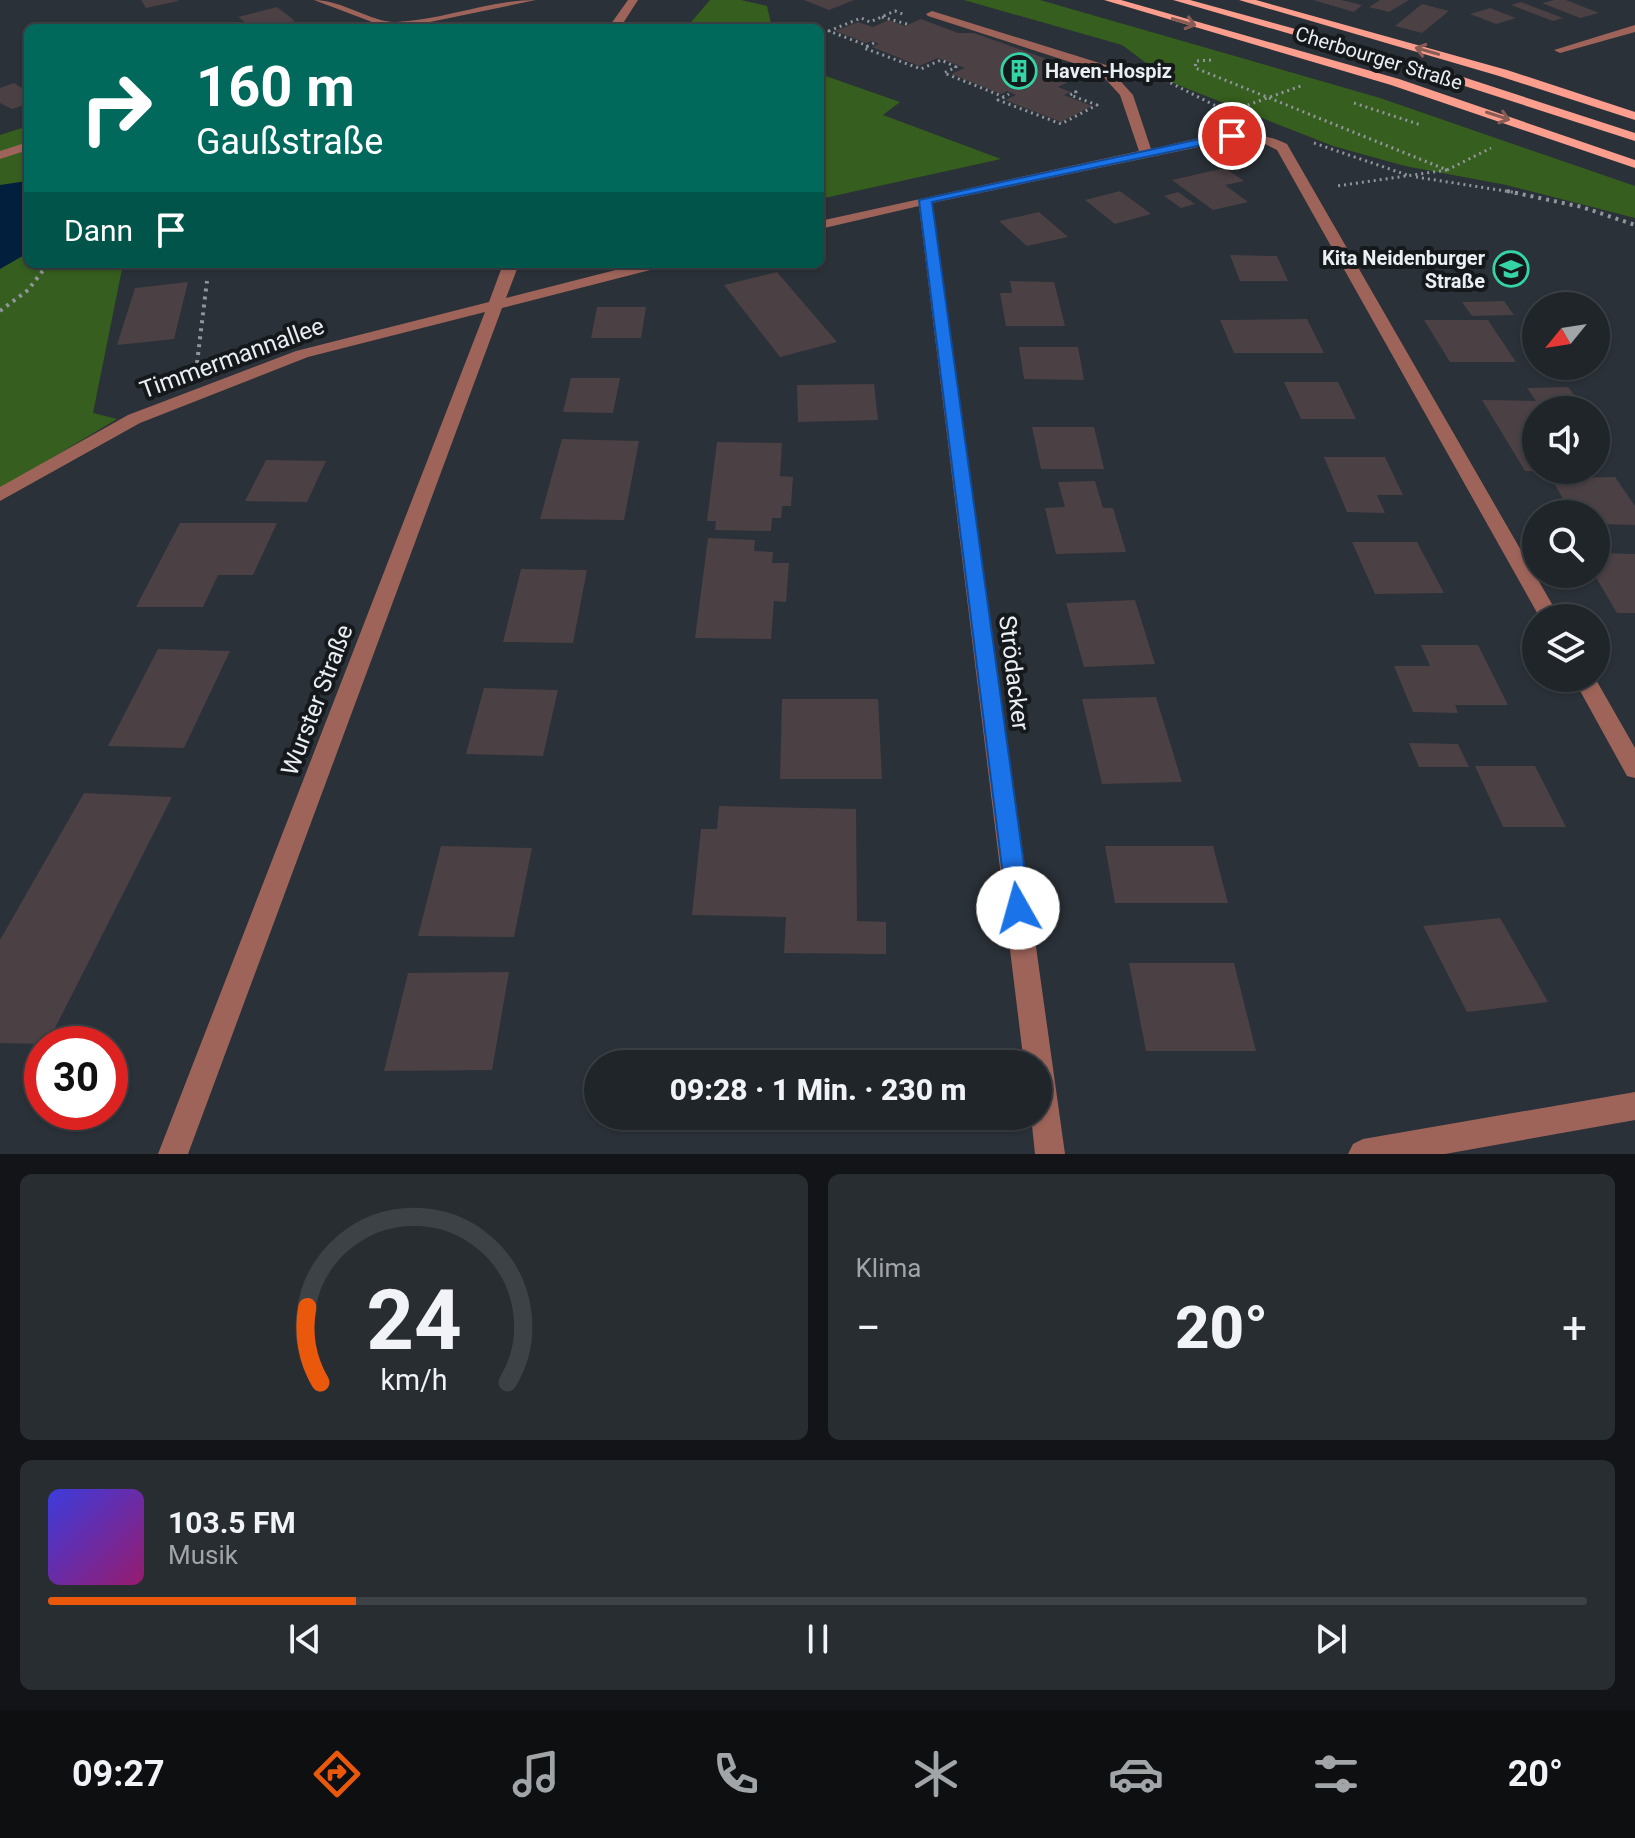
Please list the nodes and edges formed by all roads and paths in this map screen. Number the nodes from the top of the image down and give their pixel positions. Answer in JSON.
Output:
{"nodes":[{"id":1,"x":319,"y":0,"type":"edge"},
{"id":2,"x":531,"y":0,"type":"edge"},
{"id":3,"x":633,"y":0,"type":"edge"},
{"id":4,"x":1109,"y":0,"type":"edge"},
{"id":5,"x":1178,"y":0,"type":"edge"},
{"id":6,"x":1244,"y":0,"type":"edge"},
{"id":7,"x":932,"y":14,"type":"joint"},
{"id":8,"x":881,"y":17,"type":"junction"},
{"id":9,"x":918,"y":20,"type":"junction"},
{"id":10,"x":380,"y":24,"type":"edge"},
{"id":11,"x":404,"y":24,"type":"edge"},
{"id":12,"x":617,"y":24,"type":"edge"},
{"id":13,"x":1635,"y":28,"type":"edge"},
{"id":14,"x":874,"y":43,"type":"dead end"},
{"id":15,"x":868,"y":46,"type":"junction"},
{"id":16,"x":1560,"y":50,"type":"dead end"},
{"id":17,"x":1222,"y":61,"type":"dead end"},
{"id":18,"x":1102,"y":68,"type":"junction"},
{"id":19,"x":1288,"y":82,"type":"dead end"},
{"id":20,"x":1009,"y":94,"type":"dead end"},
{"id":21,"x":1004,"y":97,"type":"junction"},
{"id":22,"x":1265,"y":99,"type":"junction"},
{"id":23,"x":1347,"y":101,"type":"dead end"},
{"id":24,"x":1246,"y":105,"type":"dead end"},
{"id":25,"x":1635,"y":116,"type":"edge"},
{"id":26,"x":1423,"y":126,"type":"dead end"},
{"id":27,"x":1635,"y":137,"type":"edge"},
{"id":28,"x":1480,"y":144,"type":"dead end"},
{"id":29,"x":24,"y":147,"type":"edge"},
{"id":30,"x":1146,"y":154,"type":"junction"},
{"id":31,"x":0,"y":155,"type":"edge"},
{"id":32,"x":1635,"y":164,"type":"edge"},
{"id":33,"x":1447,"y":170,"type":"junction"},
{"id":34,"x":1307,"y":190,"type":"junction"},
{"id":35,"x":925,"y":200,"type":"junction"},
{"id":36,"x":824,"y":224,"type":"edge"},
{"id":37,"x":45,"y":268,"type":"edge"},
{"id":38,"x":509,"y":268,"type":"edge"},
{"id":39,"x":640,"y":268,"type":"edge"},
{"id":40,"x":207,"y":281,"type":"dead end"},
{"id":41,"x":495,"y":303,"type":"junction"},
{"id":42,"x":0,"y":311,"type":"edge"},
{"id":43,"x":193,"y":396,"type":"junction"},
{"id":44,"x":0,"y":495,"type":"edge"},
{"id":45,"x":1542,"y":604,"type":"edge"},
{"id":46,"x":1592,"y":692,"type":"edge"},
{"id":47,"x":1635,"y":769,"type":"edge"},
{"id":48,"x":1635,"y":1106,"type":"edge"},
{"id":49,"x":173,"y":1154,"type":"edge"},
{"id":50,"x":1050,"y":1154,"type":"edge"},
{"id":51,"x":1363,"y":1154,"type":"edge"}],
"edges":[{"from":1,"to":10,"type":"street"},
{"from":2,"to":11,"type":"street"},
{"from":3,"to":12,"type":"street"},
{"from":4,"to":32,"type":"main road","name":"Cherbourger Straße","one_way":true},
{"from":5,"to":27,"type":"main road"},
{"from":25,"to":6,"type":"main road","name":"Cherbourger Straße","one_way":true},
{"from":7,"to":9,"type":"path"},
{"from":7,"to":18,"type":"street"},
{"from":8,"to":9,"type":"path"},
{"from":8,"to":9,"type":"path"},
{"from":8,"to":15,"type":"path"},
{"from":13,"to":16,"type":"street"},
{"from":14,"to":15,"type":"path"},
{"from":15,"to":21,"type":"path"},
{"from":17,"to":22,"type":"path"},
{"from":18,"to":21,"type":"path"},
{"from":18,"to":30,"type":"street"},
{"from":19,"to":22,"type":"path"},
{"from":20,"to":21,"type":"path"},
{"from":22,"to":24,"type":"path"},
{"from":22,"to":33,"type":"path"},
{"from":23,"to":26,"type":"path"},
{"from":28,"to":33,"type":"path"},
{"from":29,"to":31,"type":"street"},
{"from":30,"to":34,"type":"street"},
{"from":30,"to":35,"type":"street"},
{"from":33,"to":34,"type":"path"},
{"from":34,"to":45,"type":"street"},
{"from":35,"to":36,"type":"street"},
{"from":35,"to":50,"type":"street","name":"Strödacker"},
{"from":37,"to":42,"type":"path"},
{"from":38,"to":41,"type":"street","name":"Wurster Straße"},
{"from":39,"to":41,"type":"street","name":"Timmermannallee"},
{"from":40,"to":43,"type":"path"},
{"from":41,"to":43,"type":"street","name":"Timmermannallee"},
{"from":41,"to":49,"type":"street","name":"Wurster Straße"},
{"from":43,"to":44,"type":"street","name":"Timmermannallee"},
{"from":46,"to":47,"type":"street"},
{"from":48,"to":51,"type":"street"}]}
